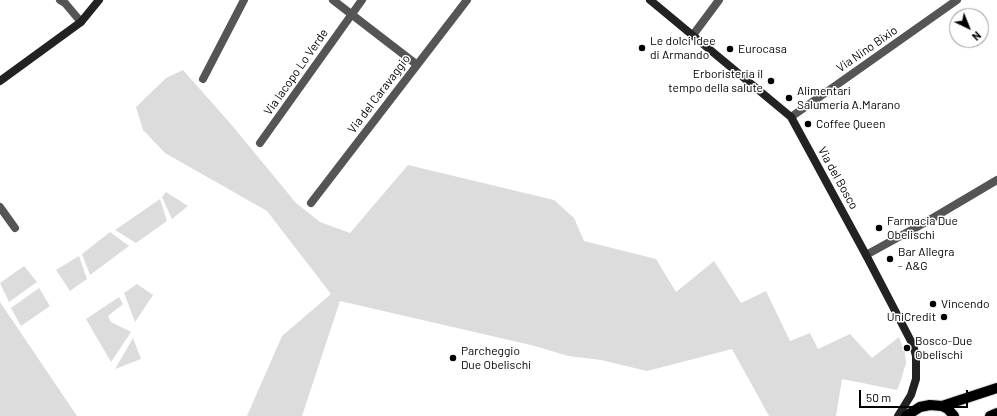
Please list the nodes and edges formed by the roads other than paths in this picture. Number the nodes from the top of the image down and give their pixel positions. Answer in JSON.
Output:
{"nodes":[{"id":1,"x":60,"y":0,"type":"edge"},
{"id":2,"x":99,"y":0,"type":"edge"},
{"id":3,"x":244,"y":0,"type":"edge"},
{"id":4,"x":333,"y":0,"type":"edge"},
{"id":5,"x":362,"y":0,"type":"edge"},
{"id":6,"x":467,"y":0,"type":"edge"},
{"id":7,"x":650,"y":0,"type":"edge"},
{"id":8,"x":719,"y":0,"type":"edge"},
{"id":9,"x":958,"y":0,"type":"edge"},
{"id":10,"x":352,"y":14,"type":"junction"},
{"id":11,"x":81,"y":22,"type":"junction"},
{"id":12,"x":693,"y":35,"type":"junction"},
{"id":13,"x":416,"y":64,"type":"junction"},
{"id":14,"x":203,"y":79,"type":"dead end"},
{"id":15,"x":0,"y":81,"type":"edge"},
{"id":16,"x":791,"y":117,"type":"junction"},
{"id":17,"x":260,"y":143,"type":"dead end"},
{"id":18,"x":997,"y":180,"type":"edge"},
{"id":19,"x":311,"y":203,"type":"dead end"},
{"id":20,"x":0,"y":207,"type":"edge"},
{"id":21,"x":15,"y":228,"type":"dead end"},
{"id":22,"x":866,"y":255,"type":"junction"},
{"id":23,"x":997,"y":388,"type":"edge"},
{"id":24,"x":942,"y":406,"type":"junction"},
{"id":25,"x":997,"y":413,"type":"edge"},
{"id":26,"x":898,"y":416,"type":"edge"},
{"id":27,"x":906,"y":416,"type":"edge"},
{"id":28,"x":954,"y":416,"type":"edge"},
{"id":29,"x":990,"y":416,"type":"edge"}],
"edges":[{"from":1,"to":11,"type":"street"},
{"from":2,"to":11,"type":"main road"},
{"from":3,"to":14,"type":"street"},
{"from":4,"to":10,"type":"street"},
{"from":5,"to":10,"type":"street","name":"Via Iacopo Lo Verde"},
{"from":6,"to":13,"type":"street","name":"Via del Caravaggio"},
{"from":7,"to":12,"type":"main road","name":"Via del Bosco"},
{"from":8,"to":12,"type":"street"},
{"from":9,"to":16,"type":"street","name":"Via Nino Bixio"},
{"from":10,"to":13,"type":"street"},
{"from":10,"to":17,"type":"street","name":"Via Iacopo Lo Verde"},
{"from":11,"to":15,"type":"main road"},
{"from":12,"to":16,"type":"main road","name":"Via del Bosco"},
{"from":13,"to":19,"type":"street","name":"Via del Caravaggio"},
{"from":16,"to":22,"type":"main road","name":"Via del Bosco"},
{"from":18,"to":22,"type":"street"},
{"from":20,"to":21,"type":"street"},
{"from":22,"to":26,"type":"main road","name":"Via del Bosco"},
{"from":23,"to":24,"type":"main road"},
{"from":24,"to":27,"type":"main road"},
{"from":24,"to":28,"type":"main road"},
{"from":25,"to":29,"type":"main road"}]}
